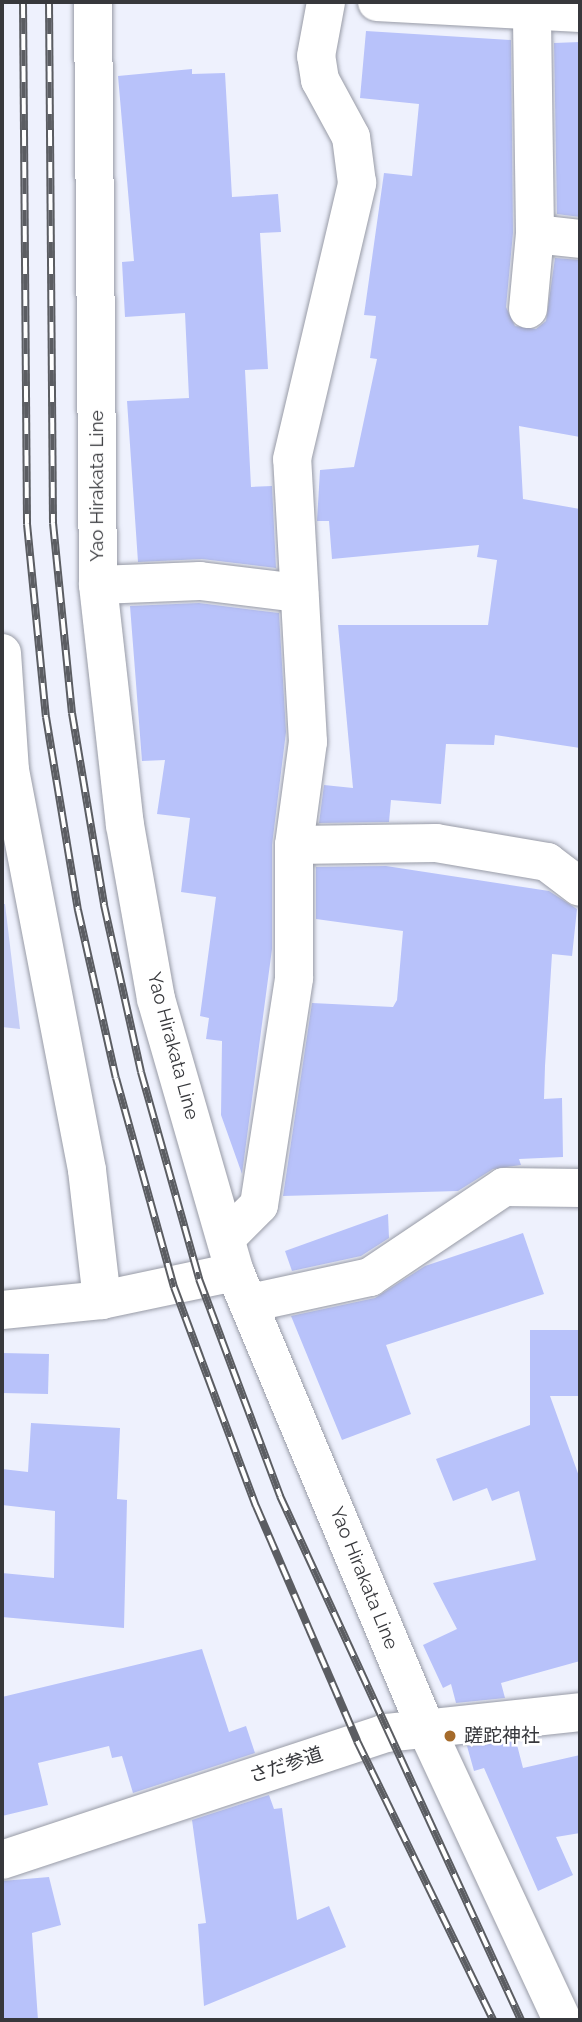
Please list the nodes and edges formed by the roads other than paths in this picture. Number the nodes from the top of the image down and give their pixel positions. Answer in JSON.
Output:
{"nodes":[{"id":1,"x":93,"y":2,"type":"edge"},
{"id":2,"x":326,"y":2,"type":"edge"},
{"id":3,"x":377,"y":2,"type":"edge"},
{"id":4,"x":532,"y":9,"type":"junction"},
{"id":5,"x":580,"y":13,"type":"edge"},
{"id":6,"x":535,"y":234,"type":"junction"},
{"id":7,"x":580,"y":239,"type":"edge"},
{"id":8,"x":528,"y":309,"type":"dead end"},
{"id":9,"x":98,"y":584,"type":"junction"},
{"id":10,"x":299,"y":593,"type":"junction"},
{"id":11,"x":2,"y":653,"type":"edge"},
{"id":12,"x":294,"y":845,"type":"junction"},
{"id":13,"x":580,"y":887,"type":"edge"},
{"id":14,"x":580,"y":1188,"type":"edge"},
{"id":15,"x":237,"y":1270,"type":"junction"},
{"id":16,"x":102,"y":1300,"type":"junction"},
{"id":17,"x":2,"y":1310,"type":"edge"},
{"id":18,"x":580,"y":1712,"type":"edge"},
{"id":19,"x":425,"y":1726,"type":"junction"},
{"id":20,"x":2,"y":1860,"type":"edge"},
{"id":21,"x":562,"y":2020,"type":"edge"}],
"edges":[{"from":1,"to":9,"type":"street","name":"Yao Hirakata Line"},
{"from":2,"to":10,"type":"street"},
{"from":3,"to":4,"type":"street"},
{"from":4,"to":5,"type":"street"},
{"from":4,"to":6,"type":"street"},
{"from":6,"to":7,"type":"street"},
{"from":6,"to":8,"type":"street"},
{"from":9,"to":10,"type":"street"},
{"from":9,"to":15,"type":"street","name":"Yao Hirakata Line"},
{"from":10,"to":12,"type":"street"},
{"from":11,"to":16,"type":"street"},
{"from":12,"to":13,"type":"street"},
{"from":12,"to":15,"type":"street"},
{"from":14,"to":15,"type":"street"},
{"from":15,"to":16,"type":"street"},
{"from":15,"to":19,"type":"street","name":"Yao Hirakata Line"},
{"from":16,"to":17,"type":"street"},
{"from":18,"to":19,"type":"street","name":"さだ参道"},
{"from":19,"to":20,"type":"street","name":"さだ参道"},
{"from":19,"to":21,"type":"street","name":"Yao Hirakata Line"}]}
